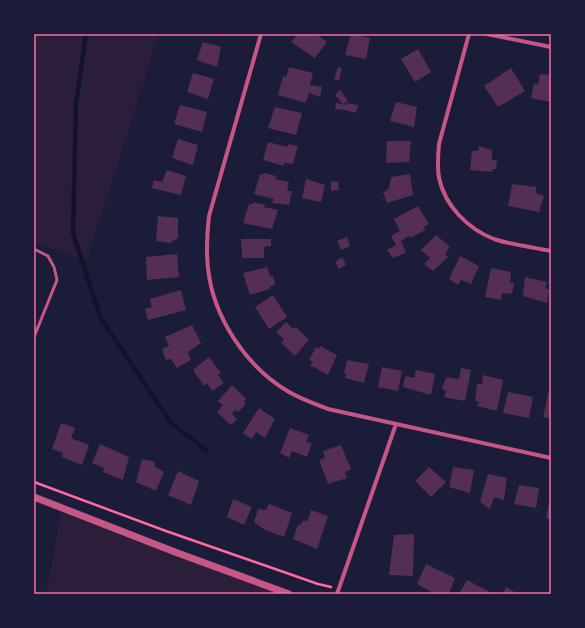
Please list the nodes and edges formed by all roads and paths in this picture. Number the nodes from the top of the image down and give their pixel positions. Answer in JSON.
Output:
{"nodes":[{"id":1,"x":261,"y":34,"type":"edge"},
{"id":2,"x":469,"y":34,"type":"edge"},
{"id":3,"x":487,"y":34,"type":"edge"},
{"id":4,"x":551,"y":47,"type":"edge"},
{"id":5,"x":34,"y":249,"type":"edge"},
{"id":6,"x":551,"y":251,"type":"edge"},
{"id":7,"x":34,"y":337,"type":"edge"},
{"id":8,"x":396,"y":424,"type":"junction"},
{"id":9,"x":551,"y":458,"type":"edge"},
{"id":10,"x":34,"y":482,"type":"edge"},
{"id":11,"x":34,"y":497,"type":"edge"},
{"id":12,"x":339,"y":589,"type":"junction"},
{"id":13,"x":289,"y":594,"type":"edge"},
{"id":14,"x":337,"y":594,"type":"edge"}],
"edges":[{"from":1,"to":8,"type":"street"},
{"from":2,"to":6,"type":"street"},
{"from":3,"to":4,"type":"street"},
{"from":5,"to":7,"type":"lane"},
{"from":8,"to":9,"type":"street"},
{"from":8,"to":12,"type":"street"},
{"from":10,"to":12,"type":"path"},
{"from":11,"to":13,"type":"street"},
{"from":12,"to":14,"type":"street"}]}
